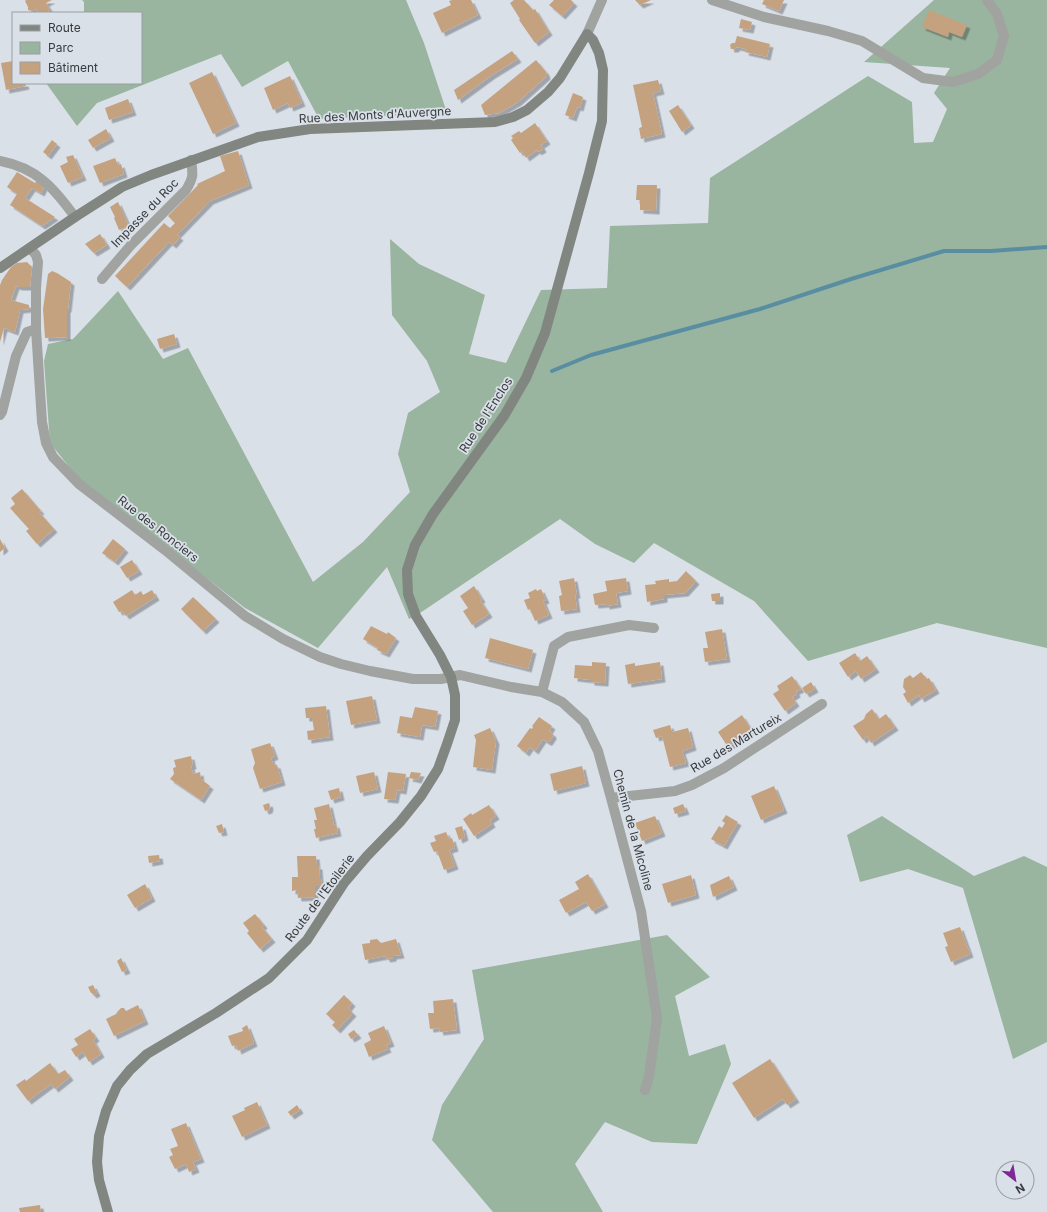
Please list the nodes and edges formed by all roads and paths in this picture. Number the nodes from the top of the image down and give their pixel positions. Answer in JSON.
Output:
{"nodes":[{"id":1,"x":602,"y":0,"type":"edge"},
{"id":2,"x":712,"y":0,"type":"edge"},
{"id":3,"x":987,"y":0,"type":"edge"},
{"id":4,"x":738,"y":5,"type":"edge"},
{"id":5,"x":587,"y":34,"type":"junction"},
{"id":6,"x":191,"y":160,"type":"junction"},
{"id":7,"x":0,"y":161,"type":"edge"},
{"id":8,"x":75,"y":217,"type":"junction"},
{"id":9,"x":30,"y":248,"type":"junction"},
{"id":10,"x":0,"y":268,"type":"edge"},
{"id":11,"x":102,"y":279,"type":"dead end"},
{"id":12,"x":36,"y":329,"type":"junction"},
{"id":13,"x":0,"y":415,"type":"edge"},
{"id":14,"x":654,"y":628,"type":"dead end"},
{"id":15,"x":451,"y":677,"type":"junction"},
{"id":16,"x":542,"y":692,"type":"junction"},
{"id":17,"x":822,"y":704,"type":"dead end"},
{"id":18,"x":611,"y":798,"type":"junction"},
{"id":19,"x":645,"y":1090,"type":"dead end"},
{"id":20,"x":108,"y":1212,"type":"edge"}],
"edges":[{"from":1,"to":5,"type":"street","name":"Rue des Monts d'Auvergne"},
{"from":2,"to":4,"type":"street"},
{"from":3,"to":4,"type":"street"},
{"from":5,"to":6,"type":"street","name":"Rue des Monts d'Auvergne"},
{"from":5,"to":15,"type":"street","name":"Rue de l'Enclos"},
{"from":6,"to":8,"type":"street","name":"Rue des Monts d'Auvergne"},
{"from":6,"to":11,"type":"street","name":"Impasse du Roc"},
{"from":7,"to":8,"type":"street"},
{"from":8,"to":9,"type":"street","name":"Rue des Monts d'Auvergne"},
{"from":9,"to":10,"type":"street","name":"Rue des Monts d'Auvergne"},
{"from":9,"to":12,"type":"street","name":"Rue des Ronciers"},
{"from":12,"to":13,"type":"street"},
{"from":12,"to":15,"type":"street","name":"Rue des Ronciers"},
{"from":14,"to":16,"type":"street"},
{"from":15,"to":16,"type":"street","name":"Chemin de la Micoline"},
{"from":15,"to":20,"type":"street","name":"Route de l'Etoilerie"},
{"from":16,"to":18,"type":"street","name":"Chemin de la Micoline"},
{"from":17,"to":18,"type":"street","name":"Rue des Martureix"},
{"from":18,"to":19,"type":"street","name":"Chemin de la Micoline"}]}
